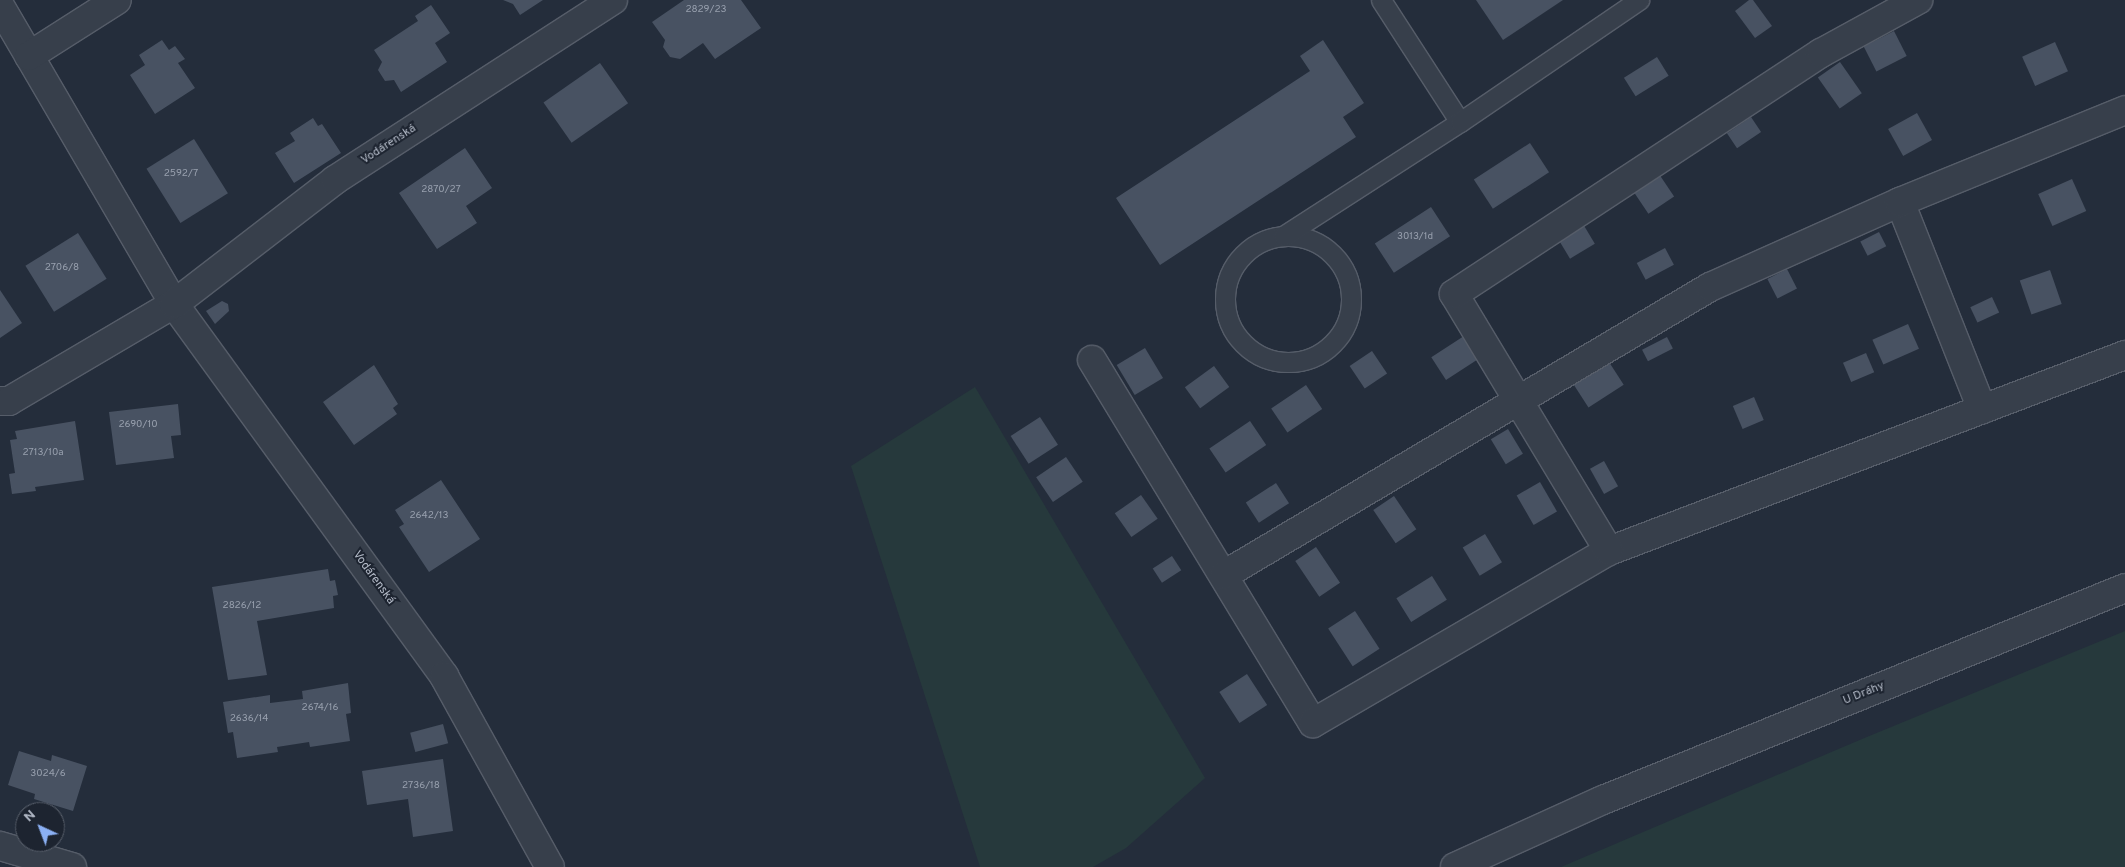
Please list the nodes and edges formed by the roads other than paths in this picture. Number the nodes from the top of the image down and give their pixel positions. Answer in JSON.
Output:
{"nodes":[{"id":1,"x":117,"y":0,"type":"edge"},
{"id":2,"x":613,"y":0,"type":"edge"},
{"id":3,"x":1381,"y":0,"type":"edge"},
{"id":4,"x":1639,"y":0,"type":"edge"},
{"id":5,"x":1918,"y":0,"type":"edge"},
{"id":6,"x":0,"y":6,"type":"edge"},
{"id":7,"x":29,"y":56,"type":"junction"},
{"id":8,"x":2125,"y":110,"type":"edge"},
{"id":9,"x":1460,"y":122,"type":"junction"},
{"id":10,"x":1900,"y":202,"type":"junction"},
{"id":11,"x":1283,"y":236,"type":"junction"},
{"id":12,"x":174,"y":304,"type":"junction"},
{"id":13,"x":2125,"y":356,"type":"edge"},
{"id":14,"x":1092,"y":360,"type":"dead end"},
{"id":15,"x":1518,"y":398,"type":"junction"},
{"id":16,"x":5,"y":401,"type":"edge"},
{"id":17,"x":1982,"y":409,"type":"junction"},
{"id":18,"x":1609,"y":551,"type":"junction"},
{"id":19,"x":1224,"y":574,"type":"junction"},
{"id":20,"x":2125,"y":588,"type":"edge"},
{"id":21,"x":0,"y":846,"type":"edge"},
{"id":22,"x":72,"y":867,"type":"edge"},
{"id":23,"x":550,"y":867,"type":"edge"},
{"id":24,"x":1455,"y":867,"type":"edge"}],
"edges":[{"from":1,"to":7,"type":"street"},
{"from":2,"to":12,"type":"street","name":"Vodárenská"},
{"from":3,"to":9,"type":"lane"},
{"from":4,"to":9,"type":"lane"},
{"from":5,"to":15,"type":"street"},
{"from":6,"to":7,"type":"street","name":"Vodárenská"},
{"from":7,"to":12,"type":"street","name":"Vodárenská"},
{"from":8,"to":10,"type":"street"},
{"from":9,"to":11,"type":"lane"},
{"from":10,"to":15,"type":"street"},
{"from":10,"to":17,"type":"street"},
{"from":11,"to":11,"type":"lane"},
{"from":12,"to":16,"type":"street","name":"Vodárenská"},
{"from":12,"to":23,"type":"street","name":"Vodárenská"},
{"from":13,"to":17,"type":"street"},
{"from":14,"to":19,"type":"street"},
{"from":15,"to":18,"type":"street"},
{"from":15,"to":19,"type":"street"},
{"from":17,"to":18,"type":"street"},
{"from":18,"to":19,"type":"street"},
{"from":20,"to":24,"type":"street","name":"U Dráhy"},
{"from":21,"to":22,"type":"street"}]}
